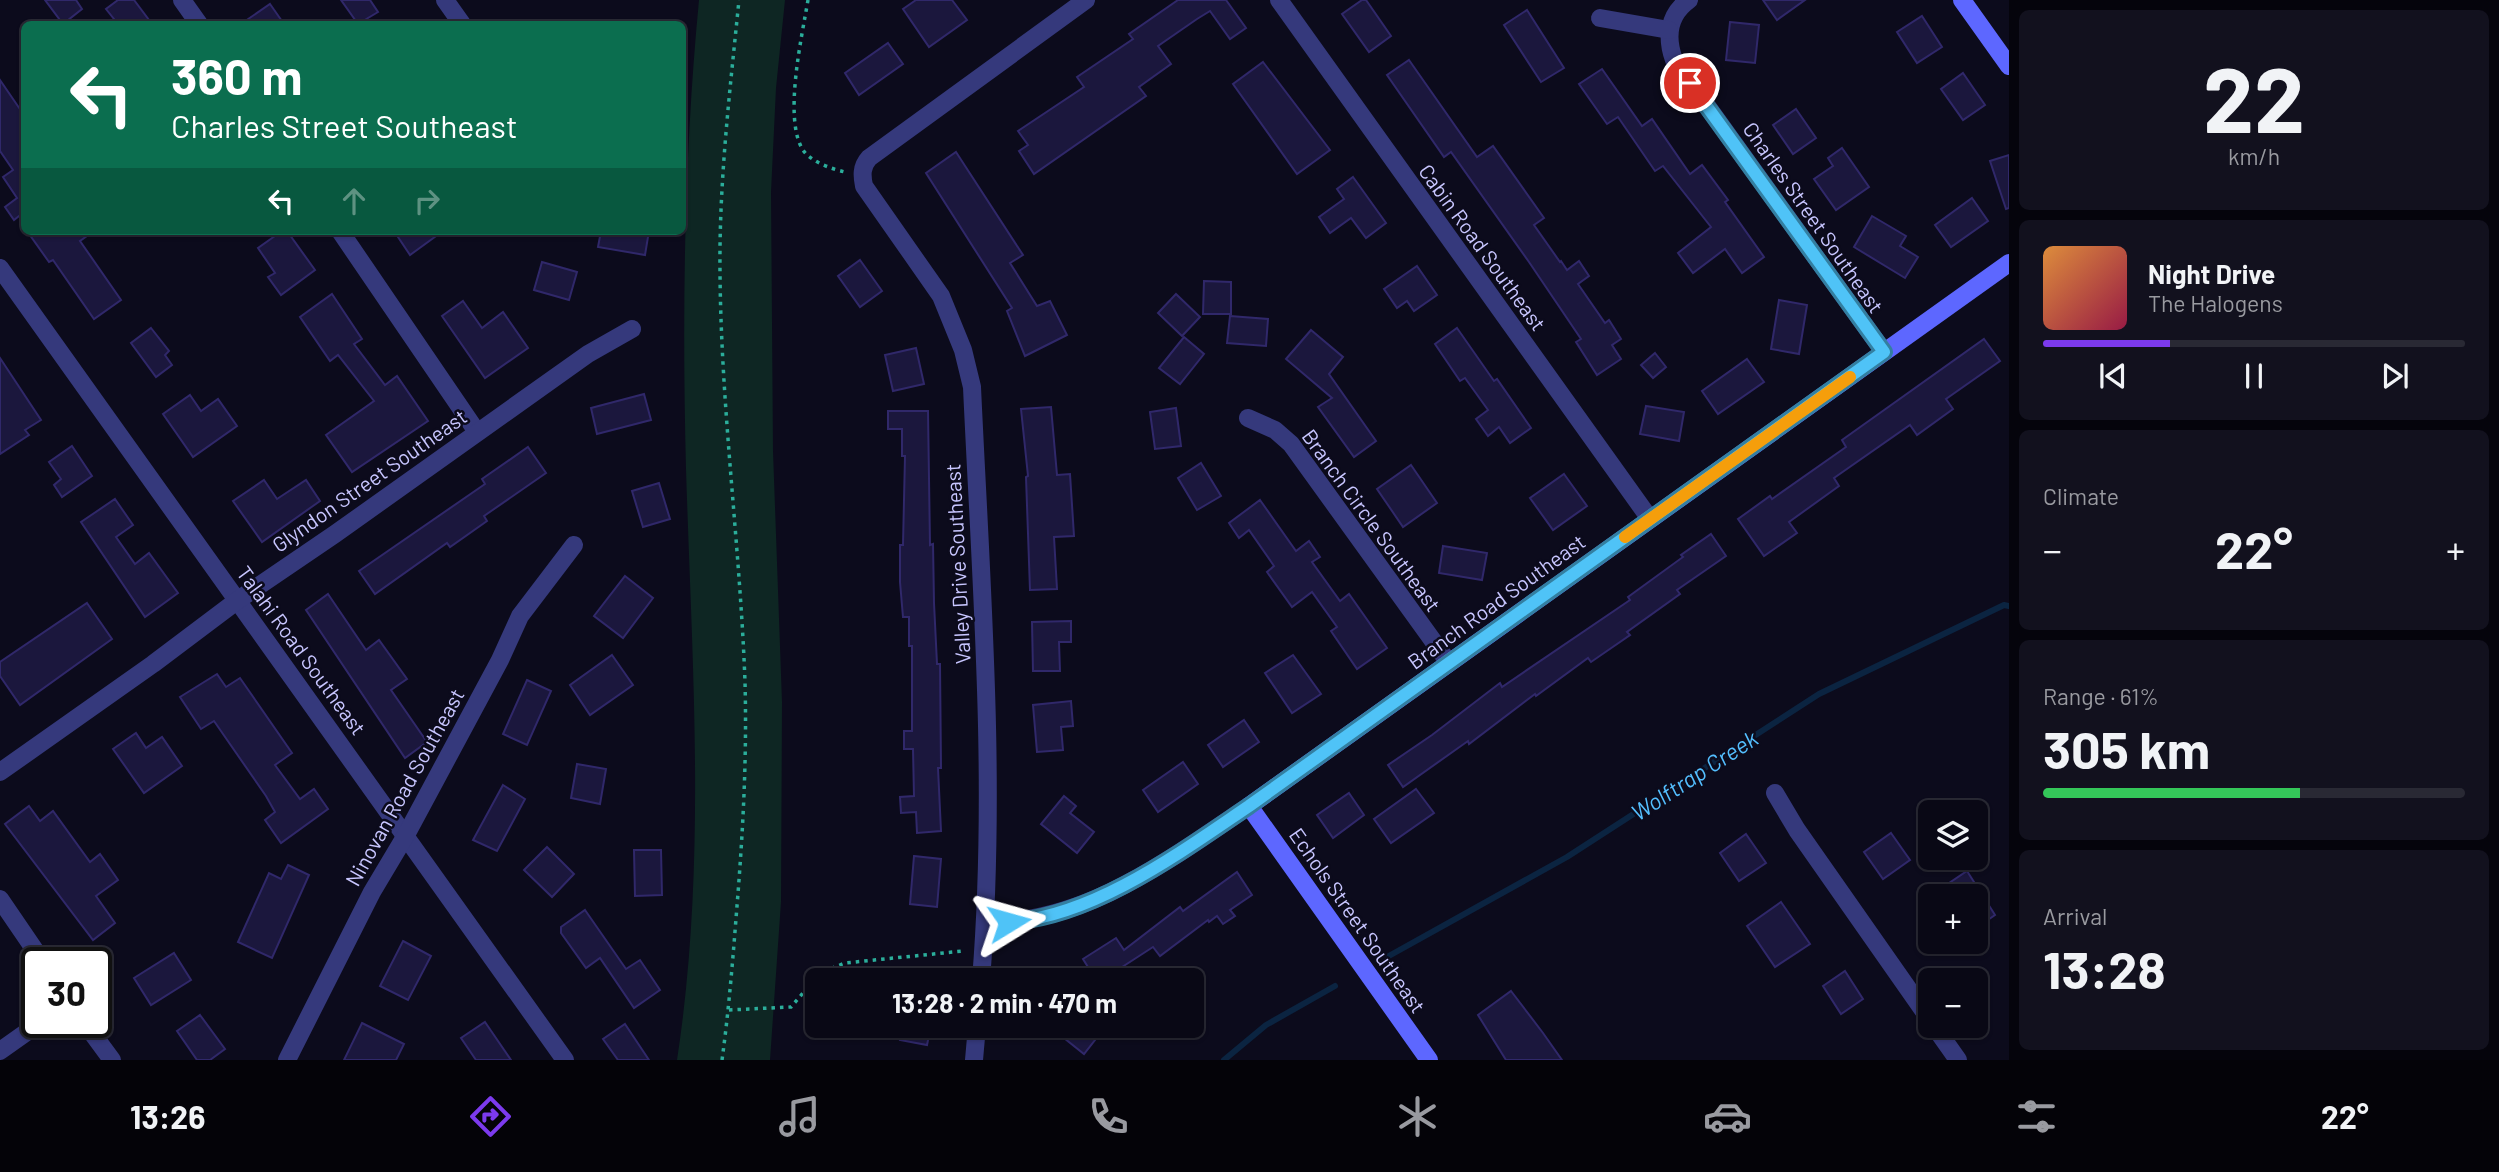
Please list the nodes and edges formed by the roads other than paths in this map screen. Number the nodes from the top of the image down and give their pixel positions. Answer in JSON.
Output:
{"nodes":[{"id":1,"x":182,"y":0,"type":"edge"},
{"id":2,"x":445,"y":0,"type":"edge"},
{"id":3,"x":1086,"y":0,"type":"edge"},
{"id":4,"x":1279,"y":0,"type":"edge"},
{"id":5,"x":1689,"y":0,"type":"edge"},
{"id":6,"x":1962,"y":0,"type":"edge"},
{"id":7,"x":1600,"y":18,"type":"dead end"},
{"id":8,"x":197,"y":21,"type":"edge"},
{"id":9,"x":459,"y":21,"type":"edge"},
{"id":10,"x":1669,"y":30,"type":"junction"},
{"id":11,"x":2009,"y":66,"type":"edge"},
{"id":12,"x":343,"y":235,"type":"edge"},
{"id":13,"x":2009,"y":262,"type":"edge"},
{"id":14,"x":0,"y":268,"type":"edge"},
{"id":15,"x":632,"y":329,"type":"dead end"},
{"id":16,"x":1884,"y":352,"type":"junction"},
{"id":17,"x":1248,"y":418,"type":"dead end"},
{"id":18,"x":477,"y":432,"type":"junction"},
{"id":19,"x":1650,"y":519,"type":"junction"},
{"id":20,"x":574,"y":545,"type":"dead end"},
{"id":21,"x":238,"y":600,"type":"junction"},
{"id":22,"x":1449,"y":663,"type":"junction"},
{"id":23,"x":0,"y":772,"type":"edge"},
{"id":24,"x":1775,"y":793,"type":"dead end"},
{"id":25,"x":1249,"y":806,"type":"junction"},
{"id":26,"x":406,"y":835,"type":"junction"},
{"id":27,"x":0,"y":899,"type":"edge"},
{"id":28,"x":985,"y":922,"type":"junction"},
{"id":29,"x":33,"y":947,"type":"edge"},
{"id":30,"x":982,"y":968,"type":"edge"},
{"id":31,"x":1918,"y":1003,"type":"edge"},
{"id":32,"x":21,"y":1036,"type":"edge"},
{"id":33,"x":96,"y":1038,"type":"edge"},
{"id":34,"x":976,"y":1038,"type":"edge"},
{"id":35,"x":1942,"y":1038,"type":"edge"},
{"id":36,"x":0,"y":1051,"type":"edge"},
{"id":37,"x":112,"y":1060,"type":"edge"},
{"id":38,"x":287,"y":1060,"type":"edge"},
{"id":39,"x":565,"y":1060,"type":"edge"},
{"id":40,"x":974,"y":1060,"type":"edge"},
{"id":41,"x":1429,"y":1060,"type":"edge"},
{"id":42,"x":1958,"y":1060,"type":"edge"}],
"edges":[{"from":1,"to":8,"type":"street"},
{"from":2,"to":9,"type":"street"},
{"from":3,"to":28,"type":"street","name":"Valley Drive Southeast"},
{"from":4,"to":19,"type":"street","name":"Cabin Road Southeast"},
{"from":5,"to":10,"type":"street"},
{"from":6,"to":11,"type":"street"},
{"from":7,"to":10,"type":"street"},
{"from":10,"to":16,"type":"street","name":"Charles Street Southeast"},
{"from":12,"to":18,"type":"street"},
{"from":13,"to":16,"type":"street","name":"Branch Road Southeast"},
{"from":14,"to":21,"type":"street","name":"Talahi Road Southeast"},
{"from":15,"to":18,"type":"street","name":"Glyndon Street Southeast"},
{"from":16,"to":19,"type":"street","name":"Branch Road Southeast"},
{"from":17,"to":22,"type":"street","name":"Branch Circle Southeast"},
{"from":18,"to":21,"type":"street","name":"Glyndon Street Southeast"},
{"from":19,"to":22,"type":"street","name":"Branch Road Southeast"},
{"from":20,"to":26,"type":"street","name":"Ninovan Road Southeast"},
{"from":21,"to":23,"type":"street","name":"Glyndon Street Southeast"},
{"from":21,"to":26,"type":"street","name":"Talahi Road Southeast"},
{"from":22,"to":25,"type":"street","name":"Branch Road Southeast"},
{"from":24,"to":31,"type":"street"},
{"from":25,"to":28,"type":"street","name":"Branch Road Southeast"},
{"from":25,"to":41,"type":"street","name":"Echols Street Southeast"},
{"from":26,"to":38,"type":"street","name":"Ninovan Road Southeast"},
{"from":26,"to":39,"type":"street","name":"Talahi Road Southeast"},
{"from":27,"to":29,"type":"street"},
{"from":28,"to":30,"type":"street","name":"Valley Drive Southeast"},
{"from":32,"to":36,"type":"street"},
{"from":33,"to":37,"type":"street"},
{"from":34,"to":40,"type":"street"},
{"from":35,"to":42,"type":"street"}]}
